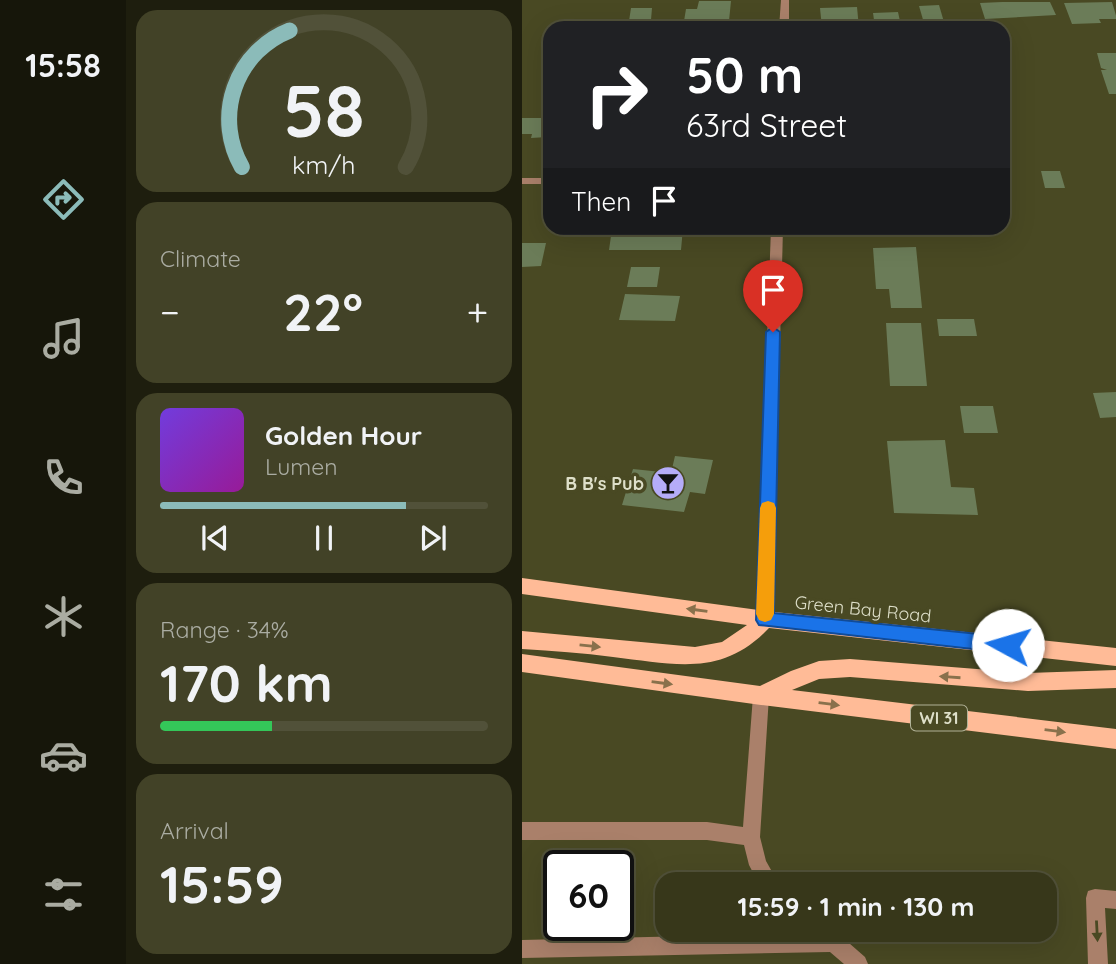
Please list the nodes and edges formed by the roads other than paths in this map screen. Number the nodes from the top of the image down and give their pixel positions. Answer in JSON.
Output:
{"nodes":[{"id":1,"x":785,"y":0,"type":"edge"},
{"id":2,"x":784,"y":21,"type":"edge"},
{"id":3,"x":522,"y":181,"type":"edge"},
{"id":4,"x":543,"y":181,"type":"edge"},
{"id":5,"x":777,"y":235,"type":"edge"},
{"id":6,"x":522,"y":586,"type":"edge"},
{"id":7,"x":765,"y":620,"type":"junction"},
{"id":8,"x":522,"y":640,"type":"edge"},
{"id":9,"x":1116,"y":657,"type":"edge"},
{"id":10,"x":522,"y":663,"type":"edge"},
{"id":11,"x":1116,"y":679,"type":"edge"},
{"id":12,"x":761,"y":696,"type":"junction"},
{"id":13,"x":1116,"y":739,"type":"edge"},
{"id":14,"x":522,"y":831,"type":"edge"},
{"id":15,"x":751,"y":837,"type":"junction"},
{"id":16,"x":762,"y":872,"type":"edge"},
{"id":17,"x":1116,"y":900,"type":"edge"},
{"id":18,"x":674,"y":942,"type":"edge"},
{"id":19,"x":834,"y":942,"type":"edge"},
{"id":20,"x":522,"y":949,"type":"edge"},
{"id":21,"x":858,"y":964,"type":"edge"},
{"id":22,"x":1098,"y":964,"type":"edge"}],
"edges":[{"from":1,"to":2,"type":"street"},
{"from":3,"to":4,"type":"street"},
{"from":5,"to":7,"type":"street"},
{"from":7,"to":6,"type":"main road","name":"Green Bay Road","one_way":true},
{"from":8,"to":7,"type":"main road","one_way":true},
{"from":7,"to":9,"type":"main road","name":"Green Bay Road"},
{"from":10,"to":12,"type":"main road","number":"WI 31","one_way":true},
{"from":11,"to":12,"type":"main road","one_way":true},
{"from":12,"to":13,"type":"main road","number":"WI 31","one_way":true},
{"from":12,"to":15,"type":"street"},
{"from":14,"to":15,"type":"street"},
{"from":15,"to":16,"type":"street"},
{"from":17,"to":22,"type":"street","one_way":true},
{"from":18,"to":20,"type":"street"},
{"from":19,"to":21,"type":"street"}]}
